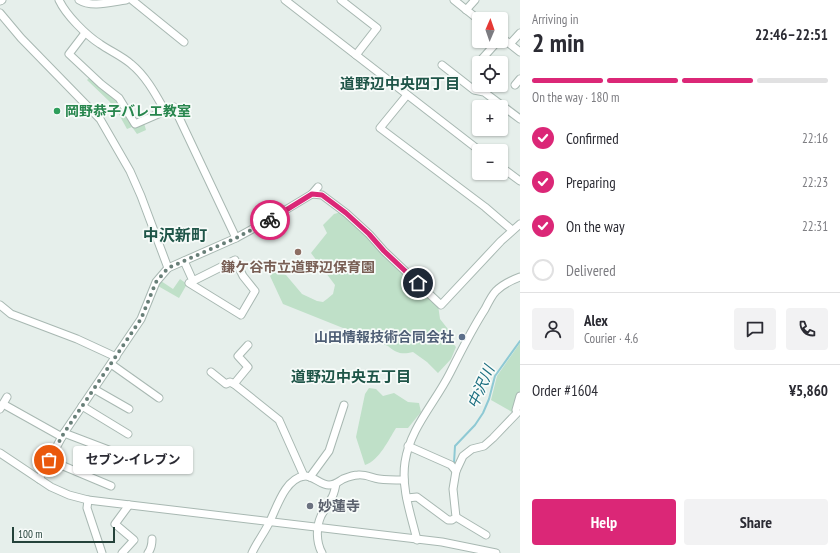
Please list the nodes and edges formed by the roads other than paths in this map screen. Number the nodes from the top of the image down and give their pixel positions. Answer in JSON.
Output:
{"nodes":[{"id":1,"x":59,"y":0,"type":"edge"},
{"id":2,"x":79,"y":0,"type":"edge"},
{"id":3,"x":126,"y":0,"type":"edge"},
{"id":4,"x":132,"y":0,"type":"edge"},
{"id":5,"x":285,"y":0,"type":"edge"},
{"id":6,"x":341,"y":0,"type":"edge"},
{"id":7,"x":454,"y":0,"type":"edge"},
{"id":8,"x":475,"y":0,"type":"edge"},
{"id":9,"x":117,"y":1,"type":"edge"},
{"id":10,"x":466,"y":10,"type":"junction"},
{"id":11,"x":0,"y":13,"type":"edge"},
{"id":12,"x":472,"y":15,"type":"edge"},
{"id":13,"x":85,"y":33,"type":"junction"},
{"id":14,"x":520,"y":33,"type":"edge"},
{"id":15,"x":181,"y":42,"type":"dead end"},
{"id":16,"x":510,"y":44,"type":"joint"},
{"id":17,"x":492,"y":48,"type":"edge"},
{"id":18,"x":520,"y":52,"type":"edge"},
{"id":19,"x":356,"y":55,"type":"junction"},
{"id":20,"x":484,"y":56,"type":"edge"},
{"id":21,"x":442,"y":65,"type":"dead end"},
{"id":22,"x":407,"y":95,"type":"junction"},
{"id":23,"x":165,"y":111,"type":"junction"},
{"id":24,"x":520,"y":119,"type":"edge"},
{"id":25,"x":472,"y":145,"type":"edge"},
{"id":26,"x":508,"y":172,"type":"edge"},
{"id":27,"x":520,"y":181,"type":"edge"},
{"id":28,"x":318,"y":187,"type":"dead end"},
{"id":29,"x":312,"y":194,"type":"junction"},
{"id":30,"x":520,"y":224,"type":"edge"},
{"id":31,"x":512,"y":230,"type":"junction"},
{"id":32,"x":236,"y":238,"type":"junction"},
{"id":33,"x":184,"y":261,"type":"junction"},
{"id":34,"x":168,"y":268,"type":"junction"},
{"id":35,"x":520,"y":277,"type":"edge"},
{"id":36,"x":193,"y":281,"type":"junction"},
{"id":37,"x":0,"y":305,"type":"edge"},
{"id":38,"x":248,"y":345,"type":"dead end"},
{"id":39,"x":116,"y":357,"type":"junction"},
{"id":40,"x":111,"y":364,"type":"junction"},
{"id":41,"x":211,"y":372,"type":"dead end"},
{"id":42,"x":234,"y":384,"type":"junction"},
{"id":43,"x":94,"y":389,"type":"junction"},
{"id":44,"x":520,"y":396,"type":"edge"},
{"id":45,"x":159,"y":398,"type":"dead end"},
{"id":46,"x":3,"y":403,"type":"edge"},
{"id":47,"x":344,"y":405,"type":"dead end"},
{"id":48,"x":82,"y":406,"type":"junction"},
{"id":49,"x":129,"y":409,"type":"dead end"},
{"id":50,"x":128,"y":434,"type":"dead end"},
{"id":51,"x":63,"y":435,"type":"junction"},
{"id":52,"x":408,"y":446,"type":"junction"},
{"id":53,"x":114,"y":452,"type":"dead end"},
{"id":54,"x":0,"y":453,"type":"edge"},
{"id":55,"x":49,"y":460,"type":"junction"},
{"id":56,"x":456,"y":471,"type":"junction"},
{"id":57,"x":307,"y":476,"type":"junction"},
{"id":58,"x":39,"y":479,"type":"junction"},
{"id":59,"x":404,"y":480,"type":"junction"},
{"id":60,"x":336,"y":484,"type":"junction"},
{"id":61,"x":111,"y":486,"type":"dead end"},
{"id":62,"x":406,"y":498,"type":"junction"},
{"id":63,"x":88,"y":500,"type":"junction"},
{"id":64,"x":129,"y":505,"type":"junction"},
{"id":65,"x":456,"y":517,"type":"junction"},
{"id":66,"x":270,"y":522,"type":"junction"},
{"id":67,"x":318,"y":527,"type":"junction"},
{"id":68,"x":486,"y":535,"type":"dead end"},
{"id":69,"x":152,"y":539,"type":"dead end"},
{"id":70,"x":417,"y":540,"type":"junction"},
{"id":71,"x":102,"y":553,"type":"edge"},
{"id":72,"x":122,"y":553,"type":"edge"},
{"id":73,"x":148,"y":553,"type":"edge"},
{"id":74,"x":252,"y":553,"type":"edge"},
{"id":75,"x":322,"y":553,"type":"edge"},
{"id":76,"x":496,"y":553,"type":"edge"}],
"edges":[{"from":1,"to":13,"type":"street"},
{"from":2,"to":9,"type":"street"},
{"from":3,"to":9,"type":"street"},
{"from":4,"to":15,"type":"street"},
{"from":5,"to":19,"type":"street"},
{"from":6,"to":19,"type":"street"},
{"from":7,"to":10,"type":"street"},
{"from":8,"to":10,"type":"street"},
{"from":10,"to":12,"type":"street"},
{"from":11,"to":34,"type":"street"},
{"from":13,"to":23,"type":"street"},
{"from":13,"to":23,"type":"street"},
{"from":14,"to":16,"type":"street"},
{"from":16,"to":18,"type":"street"},
{"from":17,"to":20,"type":"street"},
{"from":19,"to":22,"type":"street"},
{"from":21,"to":24,"type":"street"},
{"from":22,"to":25,"type":"street"},
{"from":22,"to":31,"type":"street"},
{"from":23,"to":32,"type":"street"},
{"from":26,"to":27,"type":"street"},
{"from":28,"to":29,"type":"street"},
{"from":29,"to":31,"type":"street"},
{"from":29,"to":32,"type":"street"},
{"from":30,"to":31,"type":"street"},
{"from":32,"to":33,"type":"street"},
{"from":33,"to":34,"type":"street"},
{"from":33,"to":36,"type":"street"},
{"from":34,"to":39,"type":"street"},
{"from":35,"to":52,"type":"street"},
{"from":36,"to":36,"type":"street"},
{"from":37,"to":39,"type":"street"},
{"from":38,"to":42,"type":"street"},
{"from":39,"to":40,"type":"street"},
{"from":40,"to":43,"type":"street"},
{"from":40,"to":45,"type":"street"},
{"from":41,"to":42,"type":"street"},
{"from":42,"to":57,"type":"street"},
{"from":43,"to":48,"type":"street"},
{"from":43,"to":49,"type":"street"},
{"from":44,"to":56,"type":"street"},
{"from":46,"to":51,"type":"street"},
{"from":47,"to":57,"type":"street"},
{"from":48,"to":50,"type":"street"},
{"from":48,"to":51,"type":"street"},
{"from":51,"to":53,"type":"street"},
{"from":51,"to":55,"type":"street"},
{"from":52,"to":56,"type":"street"},
{"from":52,"to":59,"type":"street"},
{"from":54,"to":58,"type":"street"},
{"from":55,"to":58,"type":"street"},
{"from":55,"to":61,"type":"street"},
{"from":56,"to":65,"type":"street"},
{"from":57,"to":60,"type":"street"},
{"from":57,"to":66,"type":"street"},
{"from":58,"to":63,"type":"street"},
{"from":59,"to":60,"type":"street"},
{"from":59,"to":62,"type":"street"},
{"from":60,"to":67,"type":"street"},
{"from":62,"to":65,"type":"street"},
{"from":62,"to":70,"type":"street"},
{"from":63,"to":64,"type":"street"},
{"from":63,"to":71,"type":"street"},
{"from":64,"to":66,"type":"street"},
{"from":64,"to":72,"type":"street"},
{"from":65,"to":68,"type":"street"},
{"from":66,"to":67,"type":"street"},
{"from":66,"to":74,"type":"street"},
{"from":67,"to":70,"type":"street"},
{"from":67,"to":75,"type":"street"},
{"from":69,"to":73,"type":"street"},
{"from":70,"to":76,"type":"street"}]}
